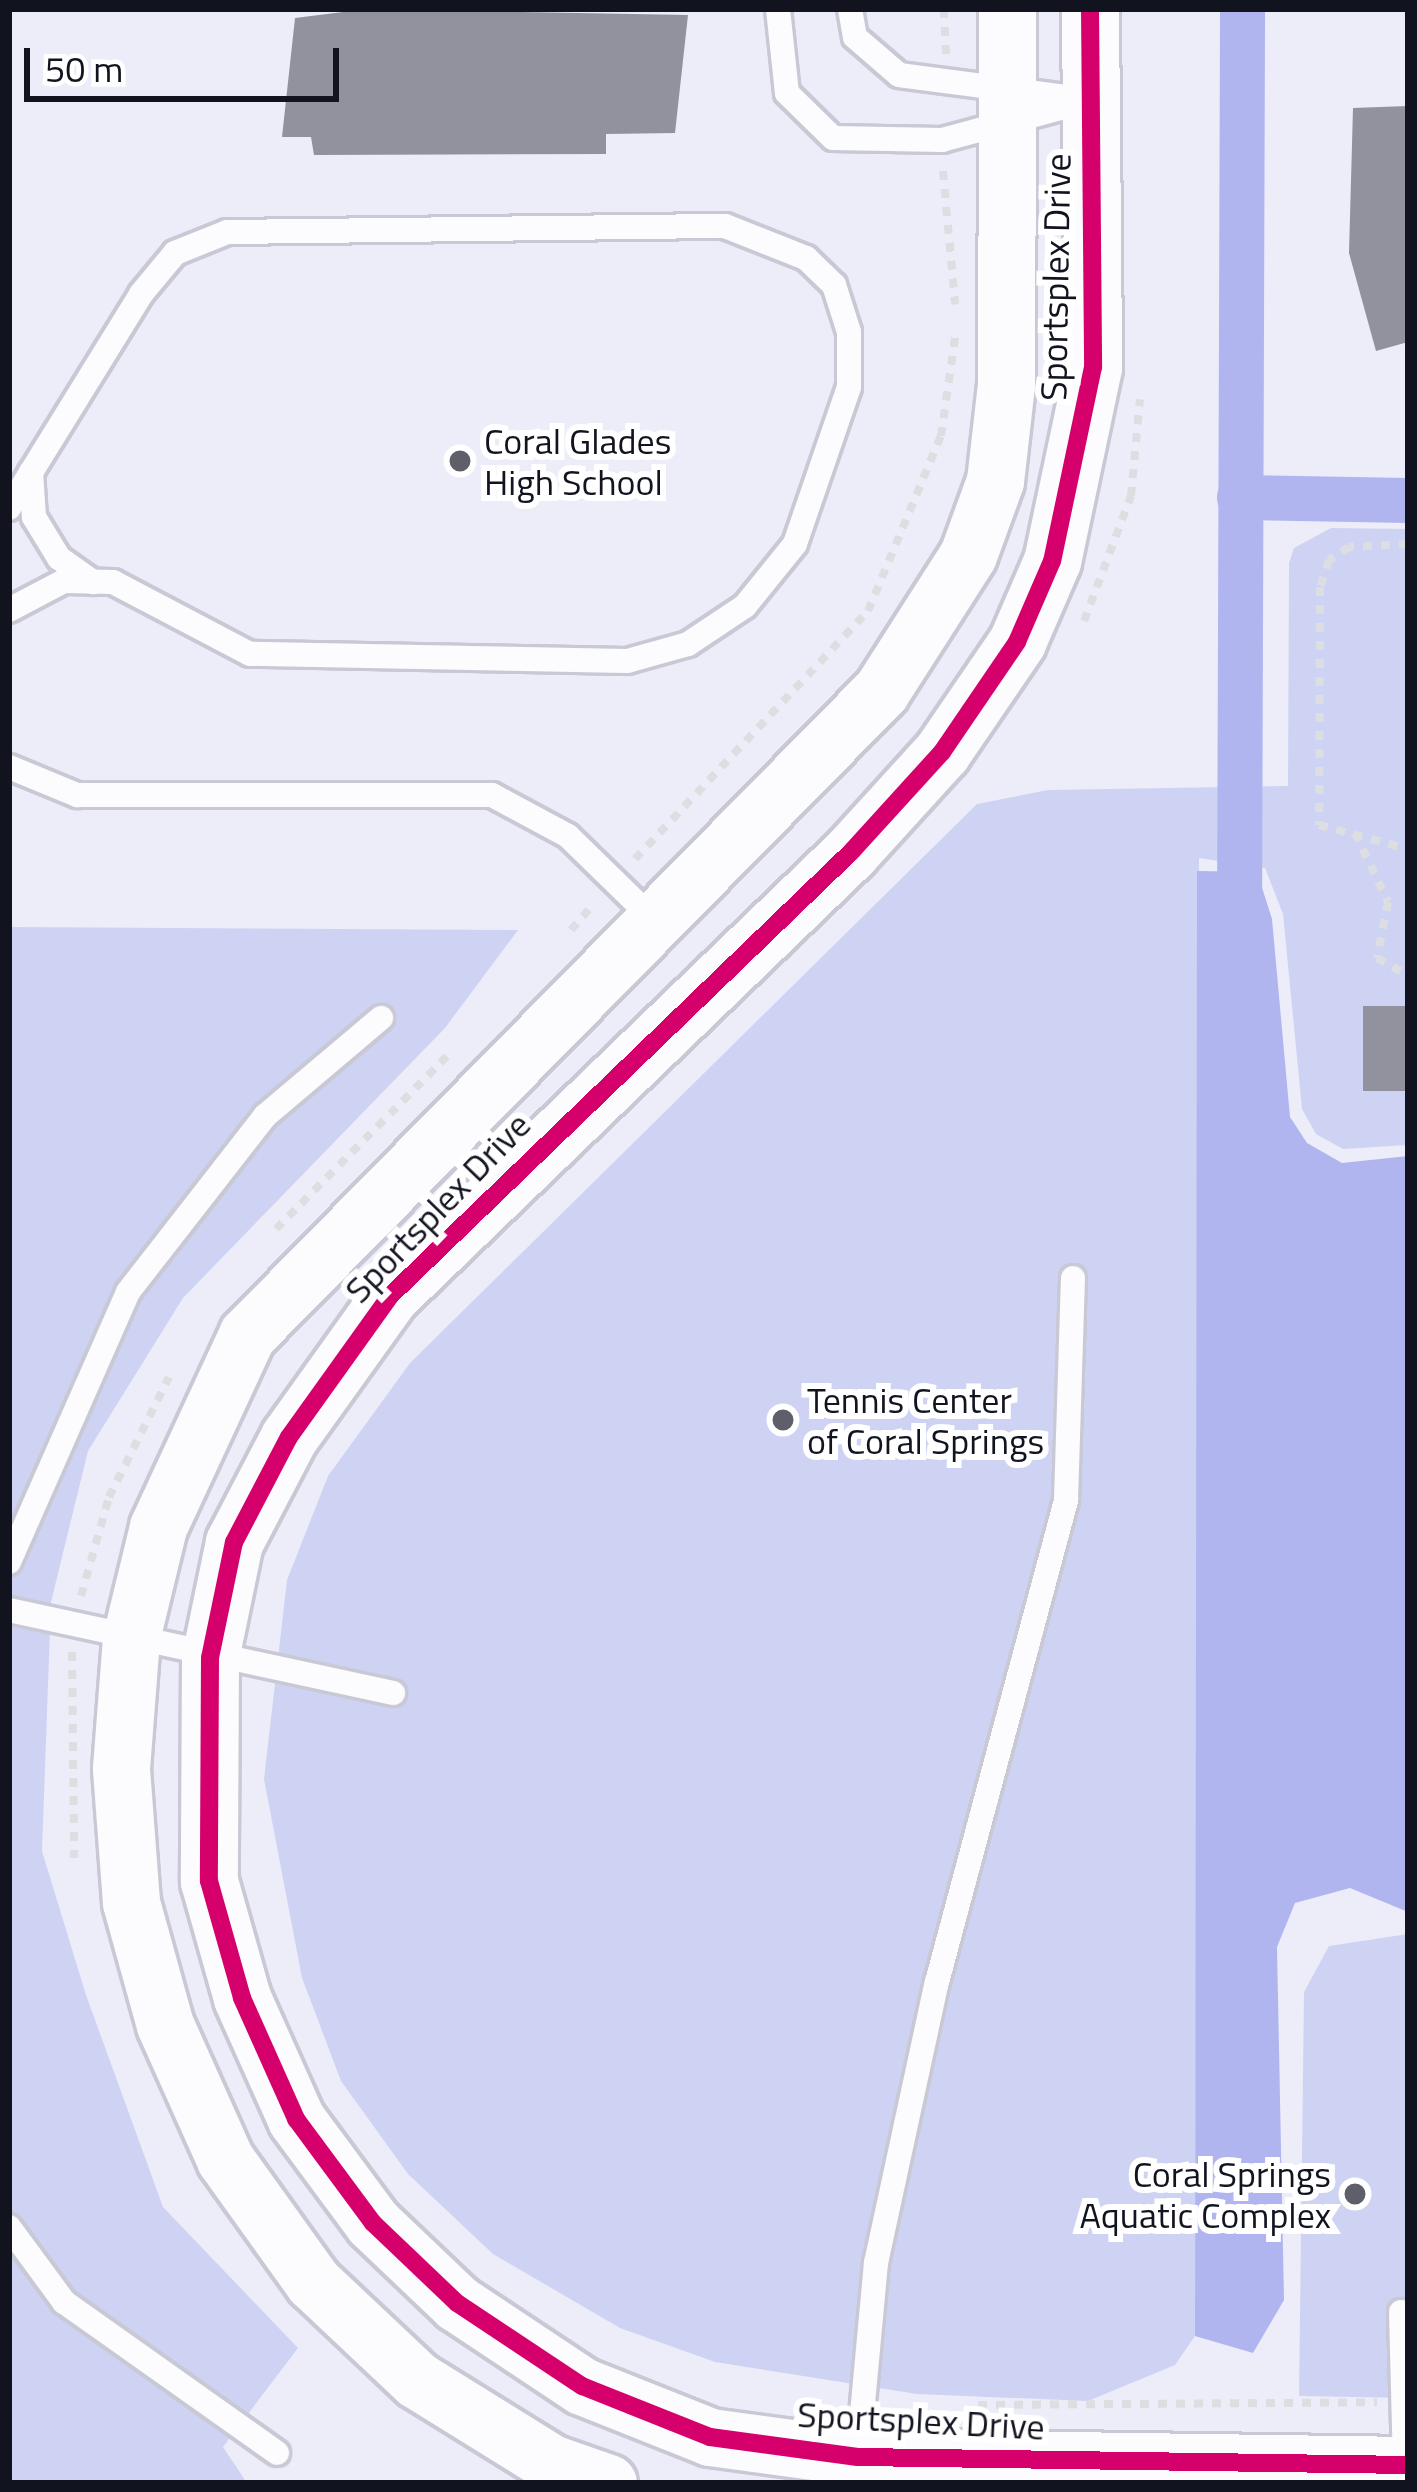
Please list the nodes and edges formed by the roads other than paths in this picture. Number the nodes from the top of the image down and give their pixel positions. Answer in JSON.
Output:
{"nodes":[{"id":1,"x":778,"y":9,"type":"edge"},
{"id":2,"x":850,"y":9,"type":"edge"},
{"id":3,"x":1007,"y":9,"type":"edge"},
{"id":4,"x":1090,"y":9,"type":"edge"},
{"id":5,"x":1090,"y":100,"type":"junction"},
{"id":6,"x":1008,"y":105,"type":"junction"},
{"id":7,"x":31,"y":472,"type":"junction"},
{"id":8,"x":9,"y":508,"type":"edge"},
{"id":9,"x":93,"y":582,"type":"junction"},
{"id":10,"x":9,"y":610,"type":"edge"},
{"id":11,"x":12,"y":764,"type":"edge"},
{"id":12,"x":655,"y":921,"type":"junction"},
{"id":13,"x":381,"y":1018,"type":"dead end"},
{"id":14,"x":1073,"y":1278,"type":"dead end"},
{"id":15,"x":9,"y":1562,"type":"edge"},
{"id":16,"x":9,"y":1610,"type":"edge"},
{"id":17,"x":131,"y":1638,"type":"junction"},
{"id":18,"x":210,"y":1658,"type":"junction"},
{"id":19,"x":393,"y":1693,"type":"dead end"},
{"id":20,"x":9,"y":2227,"type":"edge"},
{"id":21,"x":1402,"y":2312,"type":"dead end"},
{"id":22,"x":277,"y":2453,"type":"dead end"},
{"id":23,"x":1407,"y":2465,"type":"edge"},
{"id":24,"x":858,"y":2470,"type":"edge"},
{"id":25,"x":608,"y":2483,"type":"edge"}],
"edges":[{"from":1,"to":6,"type":"lane"},
{"from":2,"to":6,"type":"lane"},
{"from":3,"to":6,"type":"street","name":"Sportsplex Drive"},
{"from":4,"to":5,"type":"street","name":"Sportsplex Drive"},
{"from":5,"to":6,"type":"lane"},
{"from":5,"to":6,"type":"lane"},
{"from":5,"to":18,"type":"street","name":"Sportsplex Drive"},
{"from":6,"to":12,"type":"street","name":"Sportsplex Drive"},
{"from":7,"to":8,"type":"lane"},
{"from":7,"to":9,"type":"lane"},
{"from":7,"to":9,"type":"lane"},
{"from":9,"to":10,"type":"lane"},
{"from":11,"to":12,"type":"lane"},
{"from":12,"to":17,"type":"street","name":"Sportsplex Drive"},
{"from":13,"to":15,"type":"lane"},
{"from":14,"to":24,"type":"lane"},
{"from":16,"to":17,"type":"lane"},
{"from":17,"to":18,"type":"lane"},
{"from":17,"to":25,"type":"street","name":"Sportsplex Drive"},
{"from":18,"to":19,"type":"lane"},
{"from":18,"to":24,"type":"street","name":"Sportsplex Drive"},
{"from":20,"to":22,"type":"lane"},
{"from":21,"to":23,"type":"lane"},
{"from":23,"to":24,"type":"street","name":"Sportsplex Drive"}]}
